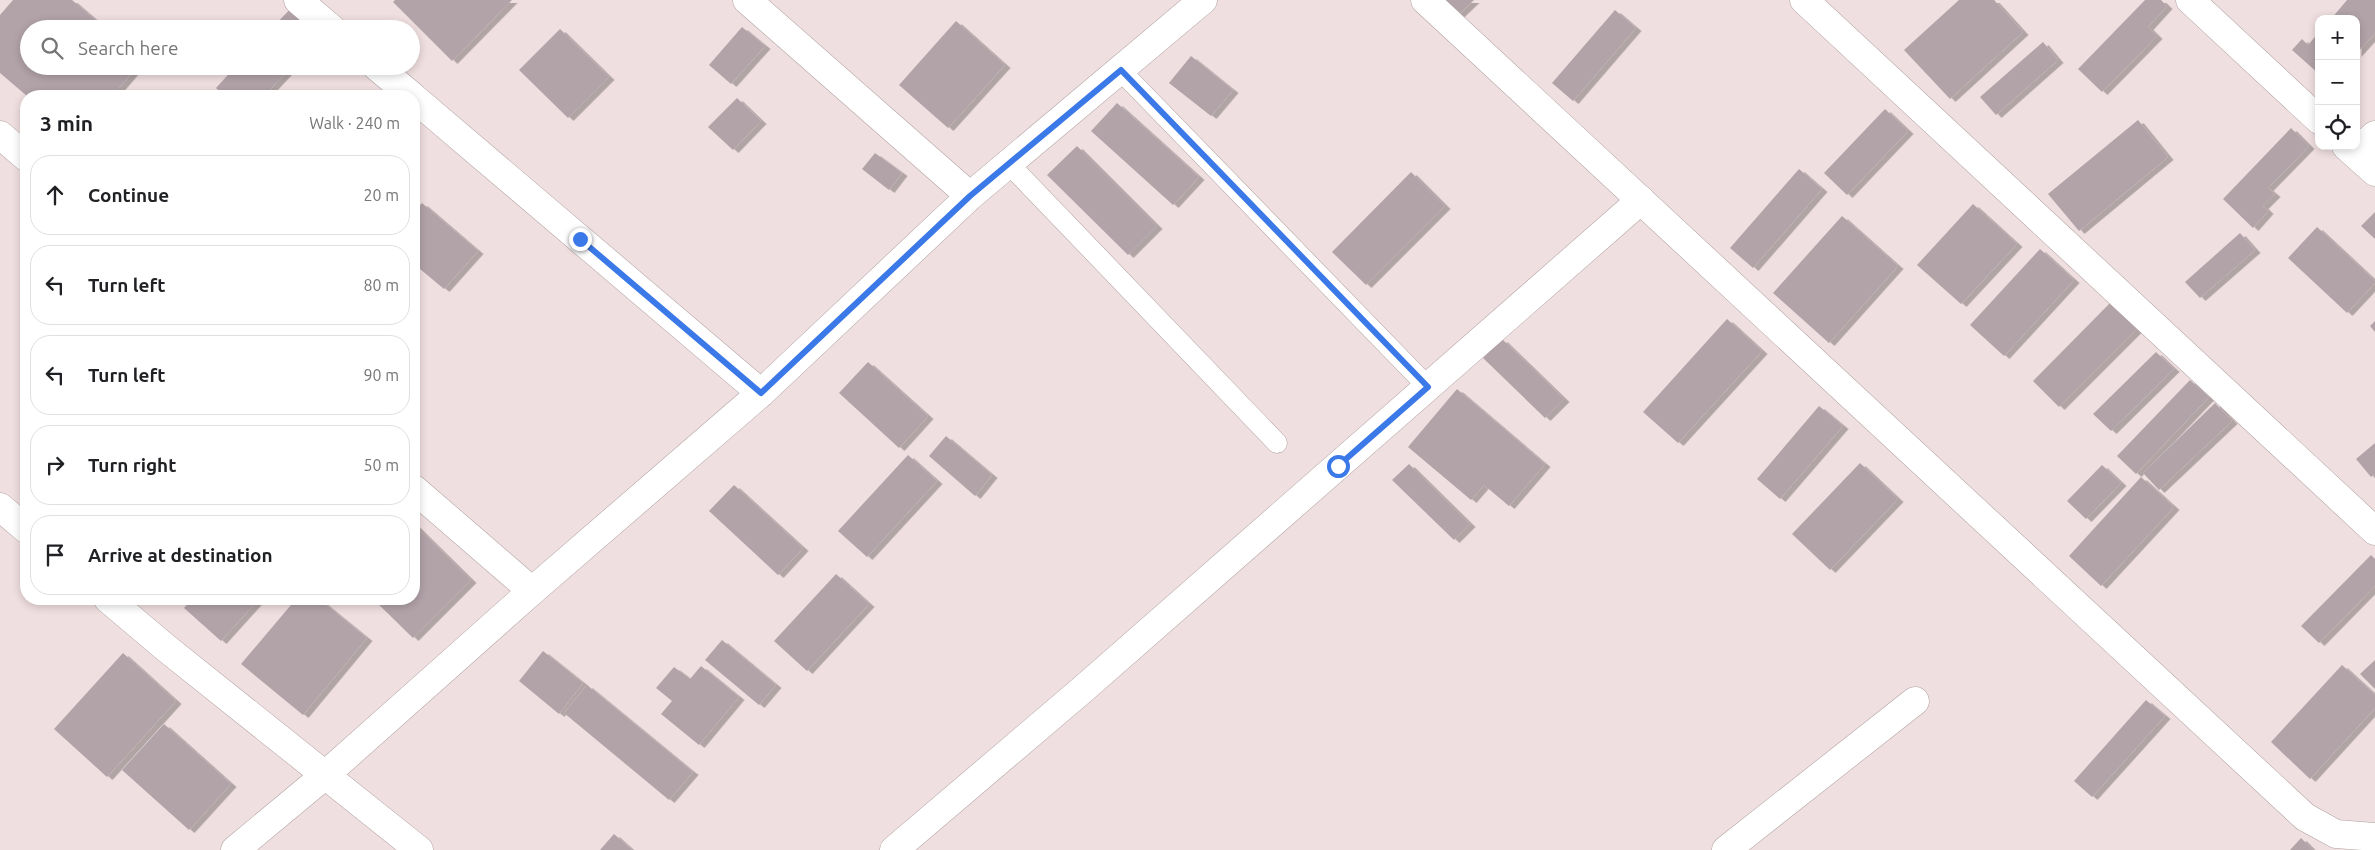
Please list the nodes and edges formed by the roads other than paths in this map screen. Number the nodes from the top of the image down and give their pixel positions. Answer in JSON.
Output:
{"nodes":[{"id":1,"x":298,"y":0,"type":"edge"},
{"id":2,"x":747,"y":0,"type":"edge"},
{"id":3,"x":1202,"y":0,"type":"edge"},
{"id":4,"x":1425,"y":0,"type":"edge"},
{"id":5,"x":1804,"y":0,"type":"edge"},
{"id":6,"x":2190,"y":0,"type":"edge"},
{"id":7,"x":321,"y":20,"type":"edge"},
{"id":8,"x":1121,"y":70,"type":"junction"},
{"id":9,"x":387,"y":75,"type":"edge"},
{"id":10,"x":405,"y":90,"type":"edge"},
{"id":11,"x":420,"y":103,"type":"edge"},
{"id":12,"x":2315,"y":116,"type":"edge"},
{"id":13,"x":2375,"y":135,"type":"edge"},
{"id":14,"x":0,"y":136,"type":"edge"},
{"id":15,"x":2360,"y":144,"type":"edge"},
{"id":16,"x":2350,"y":150,"type":"edge"},
{"id":17,"x":20,"y":152,"type":"edge"},
{"id":18,"x":1009,"y":164,"type":"junction"},
{"id":19,"x":2375,"y":172,"type":"edge"},
{"id":20,"x":970,"y":196,"type":"junction"},
{"id":21,"x":1641,"y":200,"type":"junction"},
{"id":22,"x":1428,"y":387,"type":"junction"},
{"id":23,"x":761,"y":393,"type":"junction"},
{"id":24,"x":1277,"y":442,"type":"dead end"},
{"id":25,"x":420,"y":494,"type":"edge"},
{"id":26,"x":0,"y":507,"type":"edge"},
{"id":27,"x":20,"y":524,"type":"edge"},
{"id":28,"x":2375,"y":531,"type":"edge"},
{"id":29,"x":532,"y":591,"type":"junction"},
{"id":30,"x":115,"y":605,"type":"edge"},
{"id":31,"x":1915,"y":701,"type":"dead end"},
{"id":32,"x":324,"y":776,"type":"junction"},
{"id":33,"x":2375,"y":837,"type":"edge"},
{"id":34,"x":244,"y":847,"type":"edge"},
{"id":35,"x":419,"y":850,"type":"edge"},
{"id":36,"x":894,"y":850,"type":"edge"},
{"id":37,"x":1726,"y":850,"type":"edge"}],
"edges":[{"from":1,"to":7,"type":"street"},
{"from":2,"to":20,"type":"street"},
{"from":3,"to":8,"type":"street"},
{"from":4,"to":21,"type":"street"},
{"from":5,"to":28,"type":"street"},
{"from":6,"to":12,"type":"street"},
{"from":8,"to":18,"type":"street"},
{"from":8,"to":22,"type":"lane"},
{"from":9,"to":10,"type":"street"},
{"from":11,"to":23,"type":"street"},
{"from":13,"to":15,"type":"street"},
{"from":14,"to":17,"type":"street"},
{"from":16,"to":19,"type":"street"},
{"from":18,"to":20,"type":"street"},
{"from":18,"to":24,"type":"lane"},
{"from":20,"to":23,"type":"street"},
{"from":21,"to":22,"type":"street"},
{"from":21,"to":33,"type":"street"},
{"from":22,"to":36,"type":"street"},
{"from":23,"to":29,"type":"street"},
{"from":25,"to":29,"type":"street"},
{"from":26,"to":27,"type":"street"},
{"from":29,"to":32,"type":"street"},
{"from":30,"to":32,"type":"street"},
{"from":31,"to":37,"type":"street"},
{"from":32,"to":34,"type":"street"},
{"from":32,"to":35,"type":"street"}]}
